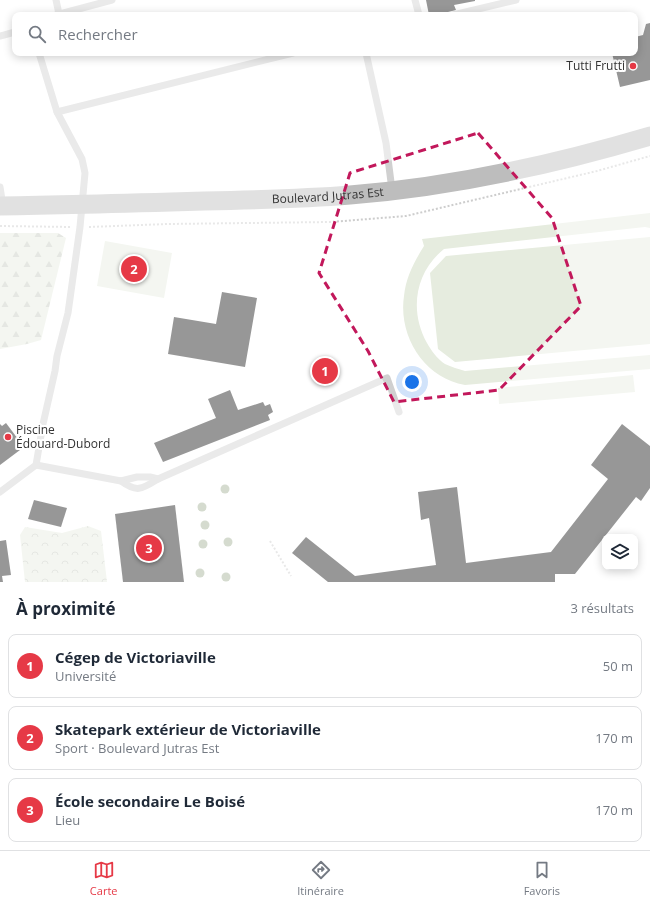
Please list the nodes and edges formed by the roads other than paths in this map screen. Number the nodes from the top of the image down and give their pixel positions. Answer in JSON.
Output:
{"nodes":[{"id":1,"x":56,"y":0,"type":"edge"},
{"id":2,"x":112,"y":0,"type":"edge"},
{"id":3,"x":415,"y":0,"type":"edge"},
{"id":4,"x":516,"y":0,"type":"edge"},
{"id":5,"x":57,"y":12,"type":"edge"},
{"id":6,"x":68,"y":12,"type":"edge"},
{"id":7,"x":418,"y":12,"type":"edge"},
{"id":8,"x":466,"y":12,"type":"edge"},
{"id":9,"x":12,"y":33,"type":"edge"},
{"id":10,"x":0,"y":36,"type":"edge"},
{"id":11,"x":40,"y":56,"type":"edge"},
{"id":12,"x":281,"y":56,"type":"edge"},
{"id":13,"x":367,"y":56,"type":"edge"},
{"id":14,"x":57,"y":112,"type":"junction"},
{"id":15,"x":650,"y":136,"type":"edge"},
{"id":16,"x":0,"y":187,"type":"edge"},
{"id":17,"x":392,"y":191,"type":"junction"},
{"id":18,"x":82,"y":205,"type":"junction"},
{"id":19,"x":2,"y":206,"type":"edge"},
{"id":20,"x":399,"y":412,"type":"dead end"},
{"id":21,"x":36,"y":465,"type":"junction"},
{"id":22,"x":158,"y":479,"type":"junction"},
{"id":23,"x":121,"y":481,"type":"junction"},
{"id":24,"x":0,"y":492,"type":"edge"}],
"edges":[{"from":1,"to":5,"type":"lane"},
{"from":2,"to":6,"type":"lane"},
{"from":3,"to":7,"type":"lane"},
{"from":4,"to":8,"type":"lane"},
{"from":9,"to":10,"type":"lane"},
{"from":11,"to":14,"type":"lane"},
{"from":12,"to":14,"type":"lane"},
{"from":13,"to":17,"type":"lane"},
{"from":14,"to":18,"type":"lane"},
{"from":15,"to":17,"type":"main road","name":"Boulevard Jutras Est"},
{"from":16,"to":19,"type":"lane"},
{"from":17,"to":18,"type":"main road","name":"Boulevard Jutras Est"},
{"from":18,"to":19,"type":"main road","name":"Boulevard Jutras Est"},
{"from":18,"to":21,"type":"lane"},
{"from":20,"to":22,"type":"lane"},
{"from":21,"to":23,"type":"lane"},
{"from":21,"to":24,"type":"lane"},
{"from":22,"to":23,"type":"lane"},
{"from":22,"to":23,"type":"lane"}]}
